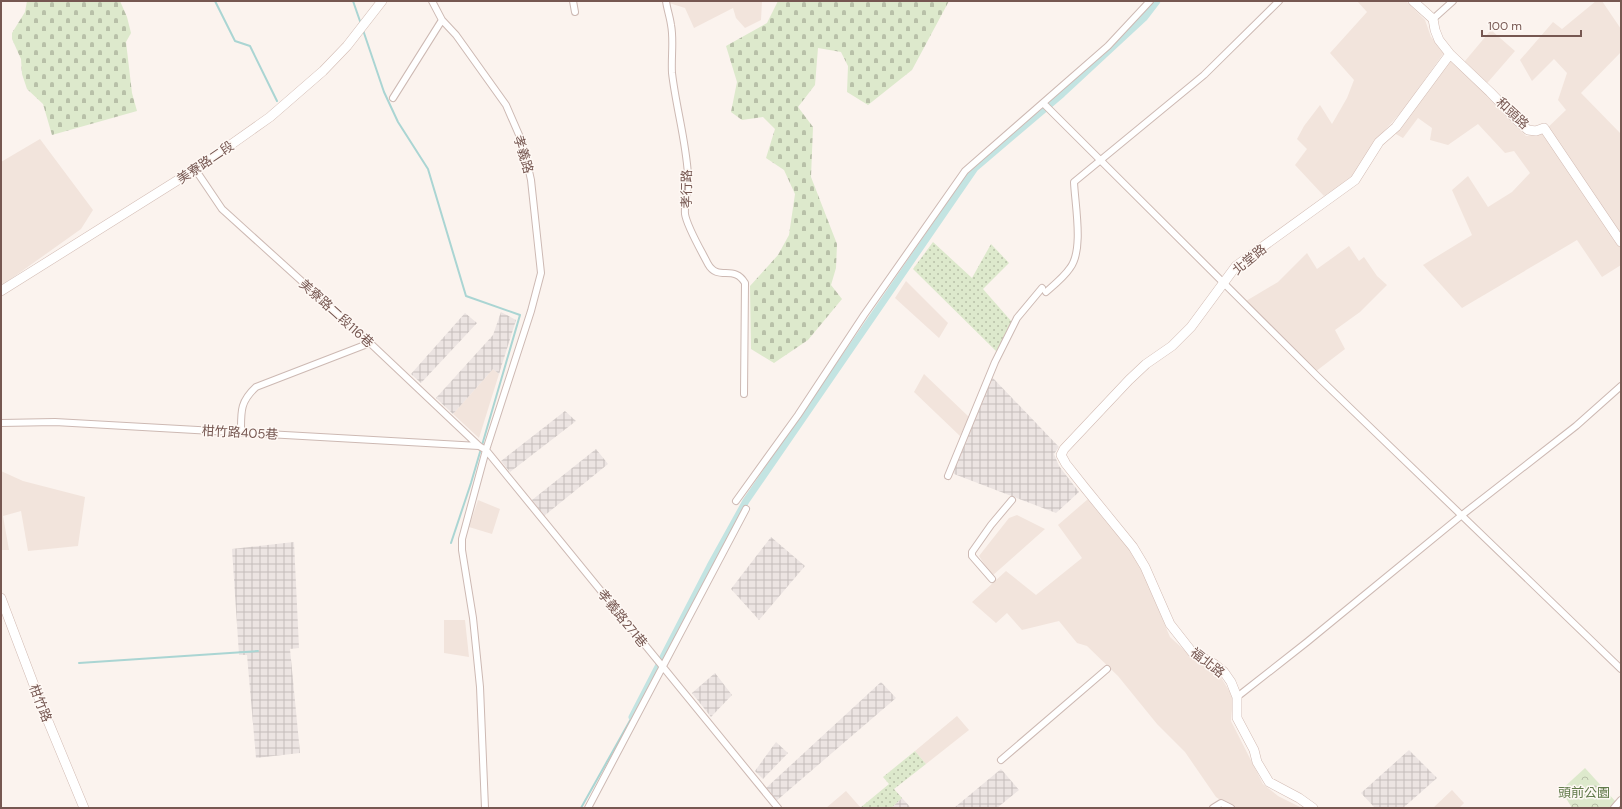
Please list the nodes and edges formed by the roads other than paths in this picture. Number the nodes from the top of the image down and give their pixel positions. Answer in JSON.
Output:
{"nodes":[{"id":1,"x":382,"y":1,"type":"edge"},
{"id":2,"x":432,"y":1,"type":"edge"},
{"id":3,"x":573,"y":1,"type":"edge"},
{"id":4,"x":666,"y":1,"type":"edge"},
{"id":5,"x":1150,"y":1,"type":"edge"},
{"id":6,"x":1280,"y":1,"type":"edge"},
{"id":7,"x":1413,"y":1,"type":"edge"},
{"id":8,"x":1453,"y":1,"type":"edge"},
{"id":9,"x":575,"y":12,"type":"dead end"},
{"id":10,"x":1433,"y":19,"type":"junction"},
{"id":11,"x":442,"y":20,"type":"junction"},
{"id":12,"x":1450,"y":54,"type":"junction"},
{"id":13,"x":393,"y":98,"type":"dead end"},
{"id":14,"x":1043,"y":103,"type":"junction"},
{"id":15,"x":1101,"y":160,"type":"junction"},
{"id":16,"x":195,"y":169,"type":"junction"},
{"id":17,"x":1621,"y":242,"type":"edge"},
{"id":18,"x":1225,"y":282,"type":"junction"},
{"id":19,"x":1,"y":291,"type":"edge"},
{"id":20,"x":370,"y":342,"type":"junction"},
{"id":21,"x":1621,"y":386,"type":"edge"},
{"id":22,"x":744,"y":394,"type":"dead end"},
{"id":23,"x":1,"y":424,"type":"edge"},
{"id":24,"x":241,"y":432,"type":"junction"},
{"id":25,"x":479,"y":446,"type":"junction"},
{"id":26,"x":486,"y":450,"type":"junction"},
{"id":27,"x":948,"y":476,"type":"dead end"},
{"id":28,"x":1085,"y":488,"type":"joint"},
{"id":29,"x":1012,"y":500,"type":"dead end"},
{"id":30,"x":736,"y":501,"type":"dead end"},
{"id":31,"x":746,"y":509,"type":"dead end"},
{"id":32,"x":1462,"y":515,"type":"junction"},
{"id":33,"x":992,"y":579,"type":"dead end"},
{"id":34,"x":1,"y":598,"type":"edge"},
{"id":35,"x":663,"y":668,"type":"junction"},
{"id":36,"x":1107,"y":669,"type":"dead end"},
{"id":37,"x":1621,"y":669,"type":"edge"},
{"id":38,"x":1237,"y":697,"type":"junction"},
{"id":39,"x":1001,"y":760,"type":"dead end"},
{"id":40,"x":1621,"y":800,"type":"edge"},
{"id":41,"x":84,"y":808,"type":"edge"},
{"id":42,"x":485,"y":808,"type":"edge"},
{"id":43,"x":588,"y":808,"type":"edge"},
{"id":44,"x":778,"y":808,"type":"edge"},
{"id":45,"x":1214,"y":808,"type":"edge"},
{"id":46,"x":1231,"y":808,"type":"edge"},
{"id":47,"x":1313,"y":808,"type":"edge"},
{"id":48,"x":1614,"y":808,"type":"edge"}],
"edges":[{"from":1,"to":16,"type":"street","name":"美寮路二段"},
{"from":2,"to":11,"type":"street","name":"孝義路"},
{"from":3,"to":9,"type":"street"},
{"from":4,"to":22,"type":"street","name":"孝行路"},
{"from":5,"to":14,"type":"street"},
{"from":6,"to":15,"type":"street"},
{"from":7,"to":10,"type":"street"},
{"from":8,"to":10,"type":"street"},
{"from":10,"to":12,"type":"street","name":"和頭路"},
{"from":11,"to":13,"type":"street"},
{"from":11,"to":26,"type":"street","name":"孝義路"},
{"from":12,"to":17,"type":"street","name":"和頭路"},
{"from":12,"to":18,"type":"street","name":"北堂路"},
{"from":14,"to":15,"type":"street"},
{"from":14,"to":30,"type":"street"},
{"from":15,"to":18,"type":"street"},
{"from":15,"to":27,"type":"street"},
{"from":16,"to":19,"type":"street","name":"美寮路二段"},
{"from":16,"to":20,"type":"street","name":"美寮路二段116巷"},
{"from":18,"to":28,"type":"street","name":"北堂路"},
{"from":18,"to":32,"type":"street"},
{"from":20,"to":24,"type":"street"},
{"from":20,"to":25,"type":"street","name":"美寮路二段116巷"},
{"from":21,"to":32,"type":"street"},
{"from":23,"to":24,"type":"street","name":"柑竹路405巷"},
{"from":24,"to":25,"type":"street","name":"柑竹路405巷"},
{"from":25,"to":26,"type":"street","name":"美寮路二段116巷"},
{"from":26,"to":35,"type":"street","name":"孝義路271巷"},
{"from":26,"to":42,"type":"street","name":"孝義路"},
{"from":28,"to":38,"type":"street","name":"福北路"},
{"from":29,"to":33,"type":"street"},
{"from":31,"to":35,"type":"street"},
{"from":32,"to":37,"type":"street"},
{"from":32,"to":38,"type":"street"},
{"from":34,"to":41,"type":"street","name":"柑竹路"},
{"from":35,"to":43,"type":"street"},
{"from":35,"to":44,"type":"street","name":"孝義路271巷"},
{"from":36,"to":39,"type":"street"},
{"from":38,"to":47,"type":"street","name":"福北路"},
{"from":40,"to":48,"type":"street"},
{"from":45,"to":46,"type":"street"}]}
